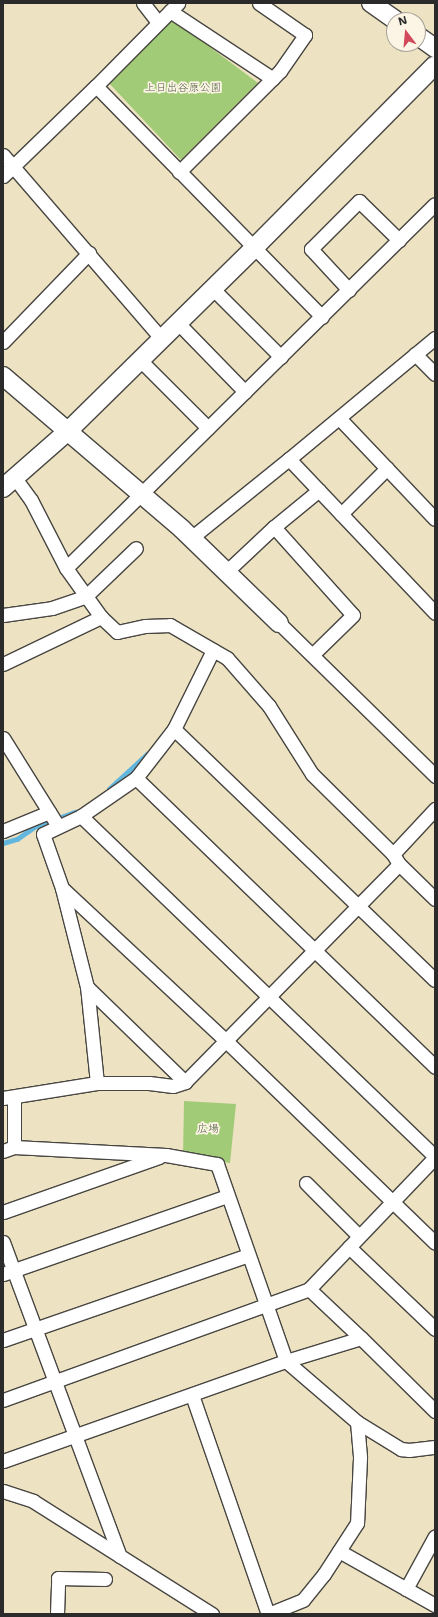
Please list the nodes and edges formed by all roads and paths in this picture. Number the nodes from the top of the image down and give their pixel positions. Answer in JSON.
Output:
{"nodes":[{"id":1,"x":143,"y":3,"type":"edge"},
{"id":2,"x":259,"y":3,"type":"edge"},
{"id":3,"x":371,"y":3,"type":"edge"},
{"id":4,"x":174,"y":7,"type":"edge"},
{"id":5,"x":386,"y":14,"type":"edge"},
{"id":6,"x":158,"y":22,"type":"junction"},
{"id":7,"x":426,"y":42,"type":"edge"},
{"id":8,"x":435,"y":48,"type":"edge"},
{"id":9,"x":435,"y":65,"type":"edge"},
{"id":10,"x":273,"y":79,"type":"junction"},
{"id":11,"x":96,"y":86,"type":"junction"},
{"id":12,"x":3,"y":155,"type":"edge"},
{"id":13,"x":7,"y":172,"type":"edge"},
{"id":14,"x":179,"y":172,"type":"junction"},
{"id":15,"x":435,"y":204,"type":"edge"},
{"id":16,"x":399,"y":240,"type":"junction"},
{"id":17,"x":254,"y":248,"type":"junction"},
{"id":18,"x":89,"y":254,"type":"junction"},
{"id":19,"x":213,"y":289,"type":"junction"},
{"id":20,"x":349,"y":290,"type":"junction"},
{"id":21,"x":322,"y":317,"type":"junction"},
{"id":22,"x":178,"y":323,"type":"junction"},
{"id":23,"x":435,"y":338,"type":"edge"},
{"id":24,"x":162,"y":339,"type":"junction"},
{"id":25,"x":3,"y":342,"type":"edge"},
{"id":26,"x":415,"y":354,"type":"junction"},
{"id":27,"x":281,"y":357,"type":"junction"},
{"id":28,"x":140,"y":360,"type":"junction"},
{"id":29,"x":435,"y":374,"type":"edge"},
{"id":30,"x":3,"y":376,"type":"edge"},
{"id":31,"x":245,"y":392,"type":"junction"},
{"id":32,"x":339,"y":418,"type":"junction"},
{"id":33,"x":208,"y":428,"type":"junction"},
{"id":34,"x":68,"y":431,"type":"junction"},
{"id":35,"x":289,"y":459,"type":"junction"},
{"id":36,"x":387,"y":468,"type":"junction"},
{"id":37,"x":9,"y":483,"type":"edge"},
{"id":38,"x":319,"y":490,"type":"junction"},
{"id":39,"x":141,"y":494,"type":"junction"},
{"id":40,"x":341,"y":514,"type":"junction"},
{"id":41,"x":435,"y":519,"type":"edge"},
{"id":42,"x":274,"y":527,"type":"junction"},
{"id":43,"x":191,"y":538,"type":"junction"},
{"id":44,"x":136,"y":548,"type":"dead end"},
{"id":45,"x":66,"y":568,"type":"junction"},
{"id":46,"x":226,"y":572,"type":"junction"},
{"id":47,"x":86,"y":596,"type":"junction"},
{"id":48,"x":435,"y":613,"type":"edge"},
{"id":49,"x":3,"y":615,"type":"edge"},
{"id":50,"x":101,"y":618,"type":"junction"},
{"id":51,"x":279,"y":624,"type":"joint"},
{"id":52,"x":213,"y":650,"type":"junction"},
{"id":53,"x":312,"y":655,"type":"junction"},
{"id":54,"x":3,"y":664,"type":"edge"},
{"id":55,"x":174,"y":729,"type":"junction"},
{"id":56,"x":3,"y":738,"type":"edge"},
{"id":57,"x":435,"y":776,"type":"edge"},
{"id":58,"x":136,"y":778,"type":"junction"},
{"id":59,"x":435,"y":809,"type":"edge"},
{"id":60,"x":48,"y":812,"type":"junction"},
{"id":61,"x":81,"y":816,"type":"junction"},
{"id":62,"x":58,"y":826,"type":"junction"},
{"id":63,"x":3,"y":831,"type":"edge"},
{"id":64,"x":396,"y":859,"type":"junction"},
{"id":65,"x":62,"y":888,"type":"junction"},
{"id":66,"x":435,"y":899,"type":"edge"},
{"id":67,"x":358,"y":906,"type":"junction"},
{"id":68,"x":314,"y":950,"type":"junction"},
{"id":69,"x":435,"y":980,"type":"edge"},
{"id":70,"x":87,"y":987,"type":"junction"},
{"id":71,"x":269,"y":995,"type":"junction"},
{"id":72,"x":225,"y":1040,"type":"junction"},
{"id":73,"x":435,"y":1067,"type":"edge"},
{"id":74,"x":97,"y":1082,"type":"junction"},
{"id":75,"x":185,"y":1082,"type":"junction"},
{"id":76,"x":8,"y":1098,"type":"edge"},
{"id":77,"x":9,"y":1149,"type":"edge"},
{"id":78,"x":166,"y":1155,"type":"junction"},
{"id":79,"x":435,"y":1157,"type":"edge"},
{"id":80,"x":306,"y":1183,"type":"dead end"},
{"id":81,"x":227,"y":1196,"type":"junction"},
{"id":82,"x":392,"y":1202,"type":"junction"},
{"id":83,"x":3,"y":1212,"type":"edge"},
{"id":84,"x":359,"y":1236,"type":"junction"},
{"id":85,"x":3,"y":1242,"type":"edge"},
{"id":86,"x":435,"y":1243,"type":"edge"},
{"id":87,"x":349,"y":1247,"type":"junction"},
{"id":88,"x":248,"y":1255,"type":"junction"},
{"id":89,"x":8,"y":1273,"type":"edge"},
{"id":90,"x":309,"y":1289,"type":"junction"},
{"id":91,"x":265,"y":1304,"type":"junction"},
{"id":92,"x":435,"y":1328,"type":"edge"},
{"id":93,"x":36,"y":1329,"type":"junction"},
{"id":94,"x":361,"y":1338,"type":"junction"},
{"id":95,"x":3,"y":1340,"type":"edge"},
{"id":96,"x":286,"y":1361,"type":"junction"},
{"id":97,"x":55,"y":1381,"type":"junction"},
{"id":98,"x":192,"y":1394,"type":"junction"},
{"id":99,"x":3,"y":1400,"type":"edge"},
{"id":100,"x":435,"y":1411,"type":"edge"},
{"id":101,"x":357,"y":1422,"type":"junction"},
{"id":102,"x":75,"y":1436,"type":"junction"},
{"id":103,"x":435,"y":1447,"type":"edge"},
{"id":104,"x":3,"y":1461,"type":"edge"},
{"id":105,"x":3,"y":1491,"type":"edge"},
{"id":106,"x":435,"y":1536,"type":"edge"},
{"id":107,"x":339,"y":1551,"type":"junction"},
{"id":108,"x":120,"y":1556,"type":"junction"},
{"id":109,"x":105,"y":1579,"type":"dead end"},
{"id":110,"x":406,"y":1589,"type":"junction"},
{"id":111,"x":435,"y":1605,"type":"edge"},
{"id":112,"x":57,"y":1614,"type":"edge"},
{"id":113,"x":212,"y":1614,"type":"edge"},
{"id":114,"x":268,"y":1614,"type":"edge"}],
"edges":[{"from":1,"to":6,"type":"street"},
{"from":2,"to":10,"type":"street"},
{"from":3,"to":5,"type":"street"},
{"from":4,"to":6,"type":"street"},
{"from":4,"to":10,"type":"street"},
{"from":6,"to":11,"type":"street"},
{"from":7,"to":8,"type":"street"},
{"from":9,"to":17,"type":"street"},
{"from":10,"to":14,"type":"street"},
{"from":11,"to":13,"type":"street"},
{"from":11,"to":14,"type":"street"},
{"from":12,"to":13,"type":"street"},
{"from":13,"to":18,"type":"street"},
{"from":14,"to":17,"type":"street"},
{"from":15,"to":16,"type":"street"},
{"from":16,"to":20,"type":"street"},
{"from":16,"to":20,"type":"street"},
{"from":17,"to":19,"type":"street"},
{"from":17,"to":21,"type":"street"},
{"from":18,"to":24,"type":"street"},
{"from":18,"to":25,"type":"street"},
{"from":19,"to":22,"type":"street"},
{"from":19,"to":27,"type":"street"},
{"from":20,"to":21,"type":"street"},
{"from":21,"to":27,"type":"street"},
{"from":22,"to":24,"type":"street"},
{"from":22,"to":31,"type":"street"},
{"from":23,"to":26,"type":"street"},
{"from":24,"to":28,"type":"street"},
{"from":26,"to":29,"type":"street"},
{"from":26,"to":32,"type":"street"},
{"from":27,"to":31,"type":"street"},
{"from":28,"to":33,"type":"street"},
{"from":28,"to":34,"type":"street"},
{"from":30,"to":34,"type":"street"},
{"from":31,"to":33,"type":"street"},
{"from":32,"to":35,"type":"street"},
{"from":32,"to":36,"type":"street"},
{"from":33,"to":39,"type":"street"},
{"from":34,"to":37,"type":"street"},
{"from":34,"to":39,"type":"street"},
{"from":35,"to":38,"type":"street"},
{"from":35,"to":43,"type":"street"},
{"from":36,"to":40,"type":"street"},
{"from":36,"to":41,"type":"street"},
{"from":37,"to":45,"type":"street"},
{"from":38,"to":40,"type":"street"},
{"from":38,"to":42,"type":"street"},
{"from":39,"to":43,"type":"street"},
{"from":39,"to":45,"type":"street"},
{"from":40,"to":48,"type":"street"},
{"from":42,"to":46,"type":"street"},
{"from":42,"to":53,"type":"street"},
{"from":43,"to":46,"type":"street"},
{"from":44,"to":47,"type":"street"},
{"from":45,"to":47,"type":"street"},
{"from":46,"to":51,"type":"street"},
{"from":47,"to":49,"type":"street"},
{"from":47,"to":50,"type":"street"},
{"from":50,"to":52,"type":"street"},
{"from":50,"to":54,"type":"street"},
{"from":51,"to":53,"type":"street"},
{"from":52,"to":55,"type":"street"},
{"from":52,"to":64,"type":"street"},
{"from":53,"to":57,"type":"street"},
{"from":55,"to":58,"type":"street"},
{"from":55,"to":67,"type":"street"},
{"from":56,"to":60,"type":"street"},
{"from":58,"to":61,"type":"street"},
{"from":58,"to":68,"type":"street"},
{"from":59,"to":64,"type":"street"},
{"from":60,"to":62,"type":"street"},
{"from":60,"to":63,"type":"street"},
{"from":61,"to":62,"type":"street"},
{"from":61,"to":71,"type":"street"},
{"from":62,"to":65,"type":"street"},
{"from":64,"to":66,"type":"street"},
{"from":64,"to":67,"type":"street"},
{"from":65,"to":70,"type":"street"},
{"from":65,"to":72,"type":"street"},
{"from":67,"to":68,"type":"street"},
{"from":67,"to":69,"type":"street"},
{"from":68,"to":71,"type":"street"},
{"from":68,"to":73,"type":"street"},
{"from":70,"to":74,"type":"street"},
{"from":70,"to":75,"type":"street"},
{"from":71,"to":72,"type":"street"},
{"from":71,"to":79,"type":"street"},
{"from":72,"to":75,"type":"street"},
{"from":72,"to":82,"type":"street"},
{"from":74,"to":75,"type":"street"},
{"from":74,"to":76,"type":"street"},
{"from":76,"to":77,"type":"street"},
{"from":77,"to":78,"type":"street"},
{"from":78,"to":81,"type":"street"},
{"from":78,"to":83,"type":"street"},
{"from":79,"to":82,"type":"street"},
{"from":80,"to":84,"type":"street"},
{"from":81,"to":88,"type":"street"},
{"from":81,"to":89,"type":"street"},
{"from":82,"to":84,"type":"street"},
{"from":82,"to":86,"type":"street"},
{"from":84,"to":87,"type":"street"},
{"from":85,"to":89,"type":"street"},
{"from":87,"to":90,"type":"street"},
{"from":87,"to":92,"type":"street"},
{"from":88,"to":91,"type":"street"},
{"from":88,"to":93,"type":"street"},
{"from":89,"to":93,"type":"street"},
{"from":90,"to":91,"type":"street"},
{"from":90,"to":94,"type":"street"},
{"from":91,"to":96,"type":"street"},
{"from":91,"to":97,"type":"street"},
{"from":93,"to":95,"type":"street"},
{"from":93,"to":97,"type":"street"},
{"from":94,"to":96,"type":"street"},
{"from":94,"to":100,"type":"street"},
{"from":96,"to":98,"type":"street"},
{"from":96,"to":101,"type":"street"},
{"from":97,"to":99,"type":"street"},
{"from":97,"to":102,"type":"street"},
{"from":98,"to":102,"type":"street"},
{"from":98,"to":114,"type":"street"},
{"from":101,"to":103,"type":"street"},
{"from":101,"to":107,"type":"street"},
{"from":102,"to":104,"type":"street"},
{"from":102,"to":108,"type":"street"},
{"from":105,"to":108,"type":"street"},
{"from":106,"to":110,"type":"street"},
{"from":107,"to":110,"type":"street"},
{"from":107,"to":114,"type":"street"},
{"from":108,"to":113,"type":"street"},
{"from":109,"to":112,"type":"street"},
{"from":110,"to":111,"type":"street"}]}
